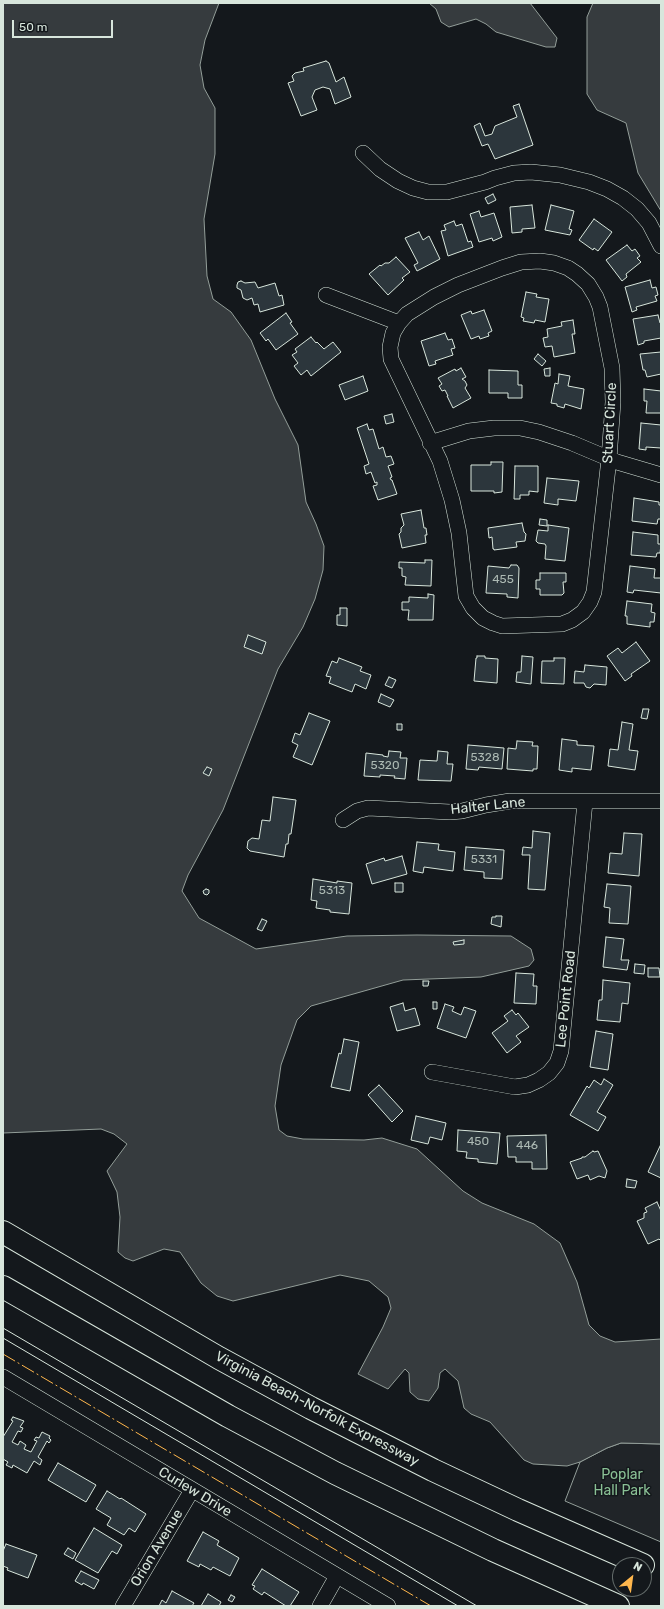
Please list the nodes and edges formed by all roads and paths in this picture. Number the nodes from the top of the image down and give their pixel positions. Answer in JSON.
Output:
{"nodes":[{"id":1,"x":364,"y":152,"type":"dead end"},
{"id":2,"x":661,"y":246,"type":"edge"},
{"id":3,"x":326,"y":295,"type":"dead end"},
{"id":4,"x":399,"y":323,"type":"junction"},
{"id":5,"x":430,"y":442,"type":"junction"},
{"id":6,"x":609,"y":459,"type":"junction"},
{"id":7,"x":661,"y":475,"type":"edge"},
{"id":8,"x":661,"y":801,"type":"edge"},
{"id":9,"x":586,"y":802,"type":"junction"},
{"id":10,"x":343,"y":820,"type":"dead end"},
{"id":11,"x":432,"y":1072,"type":"dead end"},
{"id":12,"x":3,"y":1232,"type":"edge"},
{"id":13,"x":3,"y":1287,"type":"edge"},
{"id":14,"x":3,"y":1377,"type":"edge"},
{"id":15,"x":192,"y":1490,"type":"junction"},
{"id":16,"x":609,"y":1549,"type":"junction"},
{"id":17,"x":626,"y":1557,"type":"edge"},
{"id":18,"x":661,"y":1568,"type":"edge"},
{"id":19,"x":337,"y":1576,"type":"junction"},
{"id":20,"x":123,"y":1606,"type":"edge"},
{"id":21,"x":320,"y":1606,"type":"edge"},
{"id":22,"x":388,"y":1606,"type":"edge"},
{"id":23,"x":618,"y":1606,"type":"edge"}],
"edges":[{"from":1,"to":2,"type":"street"},
{"from":3,"to":4,"type":"street"},
{"from":4,"to":5,"type":"street","name":"Stuart Circle"},
{"from":4,"to":6,"type":"street","name":"Stuart Circle"},
{"from":5,"to":6,"type":"street"},
{"from":5,"to":6,"type":"street","name":"Stuart Circle"},
{"from":6,"to":7,"type":"street"},
{"from":8,"to":9,"type":"street","name":"Halter Lane"},
{"from":9,"to":10,"type":"street","name":"Halter Lane"},
{"from":9,"to":11,"type":"street","name":"Lee Point Road"},
{"from":12,"to":16,"type":"highway","name":"Virginia Beach-Norfolk Expressway"},
{"from":13,"to":23,"type":"highway"},
{"from":14,"to":15,"type":"street","name":"Curlew Drive"},
{"from":15,"to":19,"type":"street","name":"Curlew Drive"},
{"from":15,"to":20,"type":"street","name":"Orion Avenue"},
{"from":16,"to":17,"type":"highway","name":"Virginia Beach-Norfolk Expressway"},
{"from":16,"to":18,"type":"highway"},
{"from":19,"to":21,"type":"street"},
{"from":19,"to":22,"type":"street","name":"Curlew Drive"}]}
